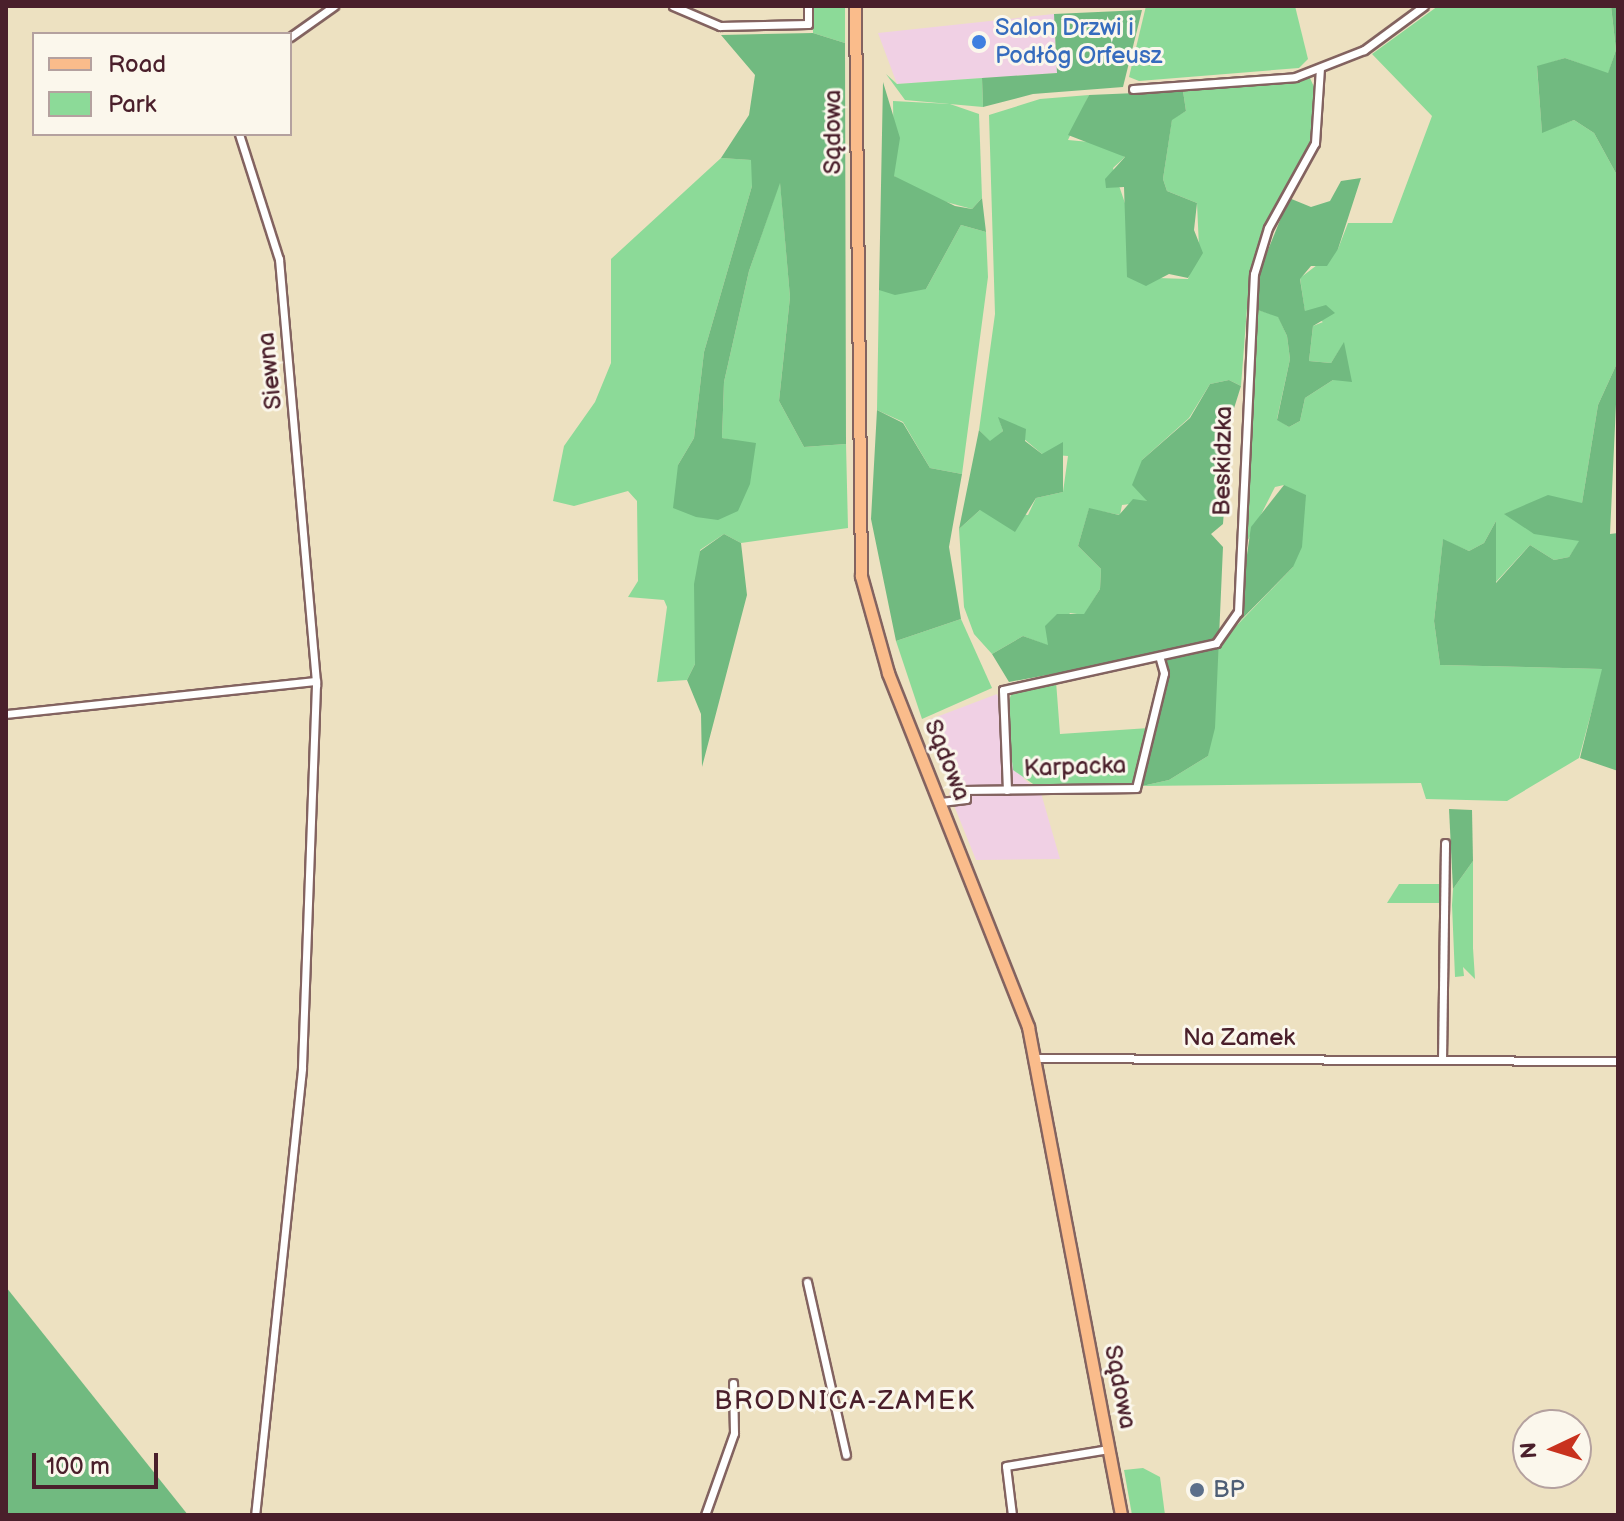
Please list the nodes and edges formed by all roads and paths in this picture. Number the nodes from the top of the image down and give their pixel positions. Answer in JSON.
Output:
{"nodes":[{"id":1,"x":334,"y":6,"type":"edge"},
{"id":2,"x":673,"y":6,"type":"edge"},
{"id":3,"x":808,"y":6,"type":"edge"},
{"id":4,"x":855,"y":6,"type":"edge"},
{"id":5,"x":1424,"y":6,"type":"edge"},
{"id":6,"x":292,"y":36,"type":"edge"},
{"id":7,"x":1320,"y":68,"type":"junction"},
{"id":8,"x":1133,"y":89,"type":"dead end"},
{"id":9,"x":240,"y":136,"type":"edge"},
{"id":10,"x":1160,"y":659,"type":"junction"},
{"id":11,"x":316,"y":681,"type":"junction"},
{"id":12,"x":6,"y":714,"type":"edge"},
{"id":13,"x":1007,"y":790,"type":"junction"},
{"id":14,"x":941,"y":802,"type":"junction"},
{"id":15,"x":1445,"y":843,"type":"dead end"},
{"id":16,"x":1036,"y":1058,"type":"junction"},
{"id":17,"x":1442,"y":1060,"type":"junction"},
{"id":18,"x":1618,"y":1061,"type":"edge"},
{"id":19,"x":807,"y":1282,"type":"dead end"},
{"id":20,"x":733,"y":1383,"type":"dead end"},
{"id":21,"x":1109,"y":1449,"type":"junction"},
{"id":22,"x":846,"y":1455,"type":"dead end"},
{"id":23,"x":255,"y":1515,"type":"edge"},
{"id":24,"x":705,"y":1515,"type":"edge"},
{"id":25,"x":1012,"y":1515,"type":"edge"},
{"id":26,"x":1121,"y":1515,"type":"edge"}],
"edges":[{"from":1,"to":6,"type":"street"},
{"from":2,"to":3,"type":"street"},
{"from":4,"to":14,"type":"main road","name":"Sądowa"},
{"from":5,"to":7,"type":"street"},
{"from":7,"to":8,"type":"street"},
{"from":7,"to":10,"type":"street","name":"Beskidzka"},
{"from":9,"to":11,"type":"street","name":"Siewna"},
{"from":10,"to":13,"type":"street","name":"Beskidzka"},
{"from":10,"to":13,"type":"street","name":"Karpacka"},
{"from":11,"to":12,"type":"street"},
{"from":11,"to":23,"type":"street","name":"Siewna"},
{"from":13,"to":14,"type":"street","name":"Karpacka"},
{"from":14,"to":16,"type":"main road","name":"Sądowa"},
{"from":15,"to":17,"type":"street"},
{"from":16,"to":17,"type":"street","name":"Na Zamek"},
{"from":16,"to":21,"type":"main road","name":"Sądowa"},
{"from":17,"to":18,"type":"street","name":"Na Zamek"},
{"from":19,"to":22,"type":"street"},
{"from":20,"to":24,"type":"street"},
{"from":21,"to":25,"type":"street"},
{"from":21,"to":26,"type":"main road","name":"Sądowa"}]}
